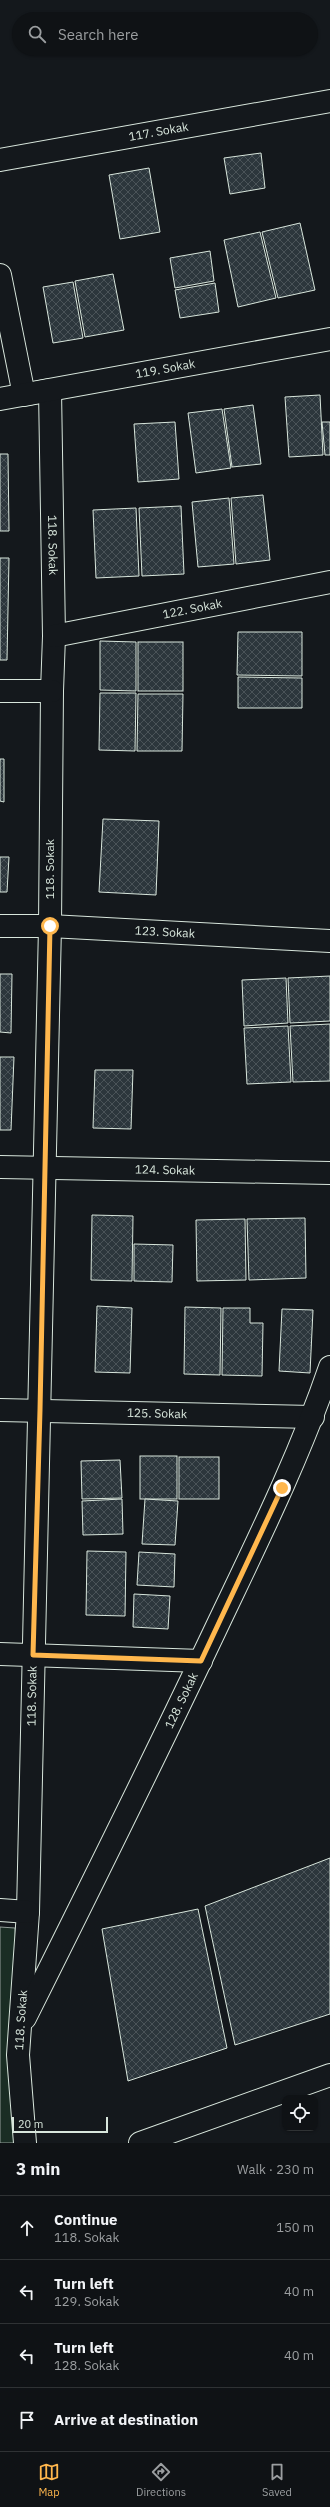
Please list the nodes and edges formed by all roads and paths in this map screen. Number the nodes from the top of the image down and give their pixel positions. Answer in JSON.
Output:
{"nodes":[{"id":1,"x":323,"y":102,"type":"edge"},
{"id":2,"x":0,"y":160,"type":"edge"},
{"id":3,"x":0,"y":275,"type":"edge"},
{"id":4,"x":330,"y":339,"type":"edge"},
{"id":5,"x":24,"y":395,"type":"junction"},
{"id":6,"x":0,"y":399,"type":"edge"},
{"id":7,"x":330,"y":582,"type":"edge"},
{"id":8,"x":54,"y":636,"type":"junction"},
{"id":9,"x":52,"y":690,"type":"junction"},
{"id":10,"x":0,"y":691,"type":"edge"},
{"id":11,"x":0,"y":926,"type":"edge"},
{"id":12,"x":50,"y":926,"type":"junction"},
{"id":13,"x":330,"y":941,"type":"edge"},
{"id":14,"x":0,"y":1167,"type":"edge"},
{"id":15,"x":44,"y":1168,"type":"junction"},
{"id":16,"x":330,"y":1173,"type":"edge"},
{"id":17,"x":330,"y":1367,"type":"edge"},
{"id":18,"x":0,"y":1410,"type":"edge"},
{"id":19,"x":40,"y":1410,"type":"junction"},
{"id":20,"x":313,"y":1417,"type":"junction"},
{"id":21,"x":0,"y":1654,"type":"edge"},
{"id":22,"x":33,"y":1655,"type":"junction"},
{"id":23,"x":201,"y":1661,"type":"junction"},
{"id":24,"x":0,"y":1910,"type":"edge"},
{"id":25,"x":28,"y":1912,"type":"junction"},
{"id":26,"x":20,"y":2028,"type":"junction"},
{"id":27,"x":330,"y":2074,"type":"edge"},
{"id":28,"x":25,"y":2143,"type":"edge"},
{"id":29,"x":140,"y":2143,"type":"edge"}],
"edges":[{"from":1,"to":2,"type":"street","name":"117. Sokak"},
{"from":3,"to":5,"type":"street"},
{"from":4,"to":5,"type":"street","name":"119. Sokak"},
{"from":5,"to":6,"type":"street","name":"119. Sokak"},
{"from":5,"to":8,"type":"street","name":"118. Sokak"},
{"from":7,"to":8,"type":"street","name":"122. Sokak"},
{"from":8,"to":9,"type":"street","name":"118. Sokak"},
{"from":9,"to":10,"type":"street"},
{"from":9,"to":12,"type":"street","name":"118. Sokak"},
{"from":11,"to":12,"type":"street","name":"123. Sokak"},
{"from":12,"to":13,"type":"street","name":"123. Sokak"},
{"from":12,"to":15,"type":"street","name":"118. Sokak"},
{"from":14,"to":15,"type":"street","name":"124. Sokak"},
{"from":15,"to":16,"type":"street","name":"124. Sokak"},
{"from":15,"to":19,"type":"street","name":"118. Sokak"},
{"from":17,"to":20,"type":"street","name":"128. Sokak"},
{"from":18,"to":19,"type":"street","name":"125. Sokak"},
{"from":19,"to":20,"type":"street","name":"125. Sokak"},
{"from":19,"to":22,"type":"street","name":"118. Sokak"},
{"from":20,"to":23,"type":"street","name":"128. Sokak"},
{"from":21,"to":22,"type":"street"},
{"from":22,"to":23,"type":"street"},
{"from":22,"to":25,"type":"street","name":"118. Sokak"},
{"from":23,"to":26,"type":"street","name":"128. Sokak"},
{"from":24,"to":25,"type":"street"},
{"from":25,"to":26,"type":"street","name":"118. Sokak"},
{"from":26,"to":28,"type":"street","name":"118. Sokak"},
{"from":27,"to":29,"type":"street"}]}
